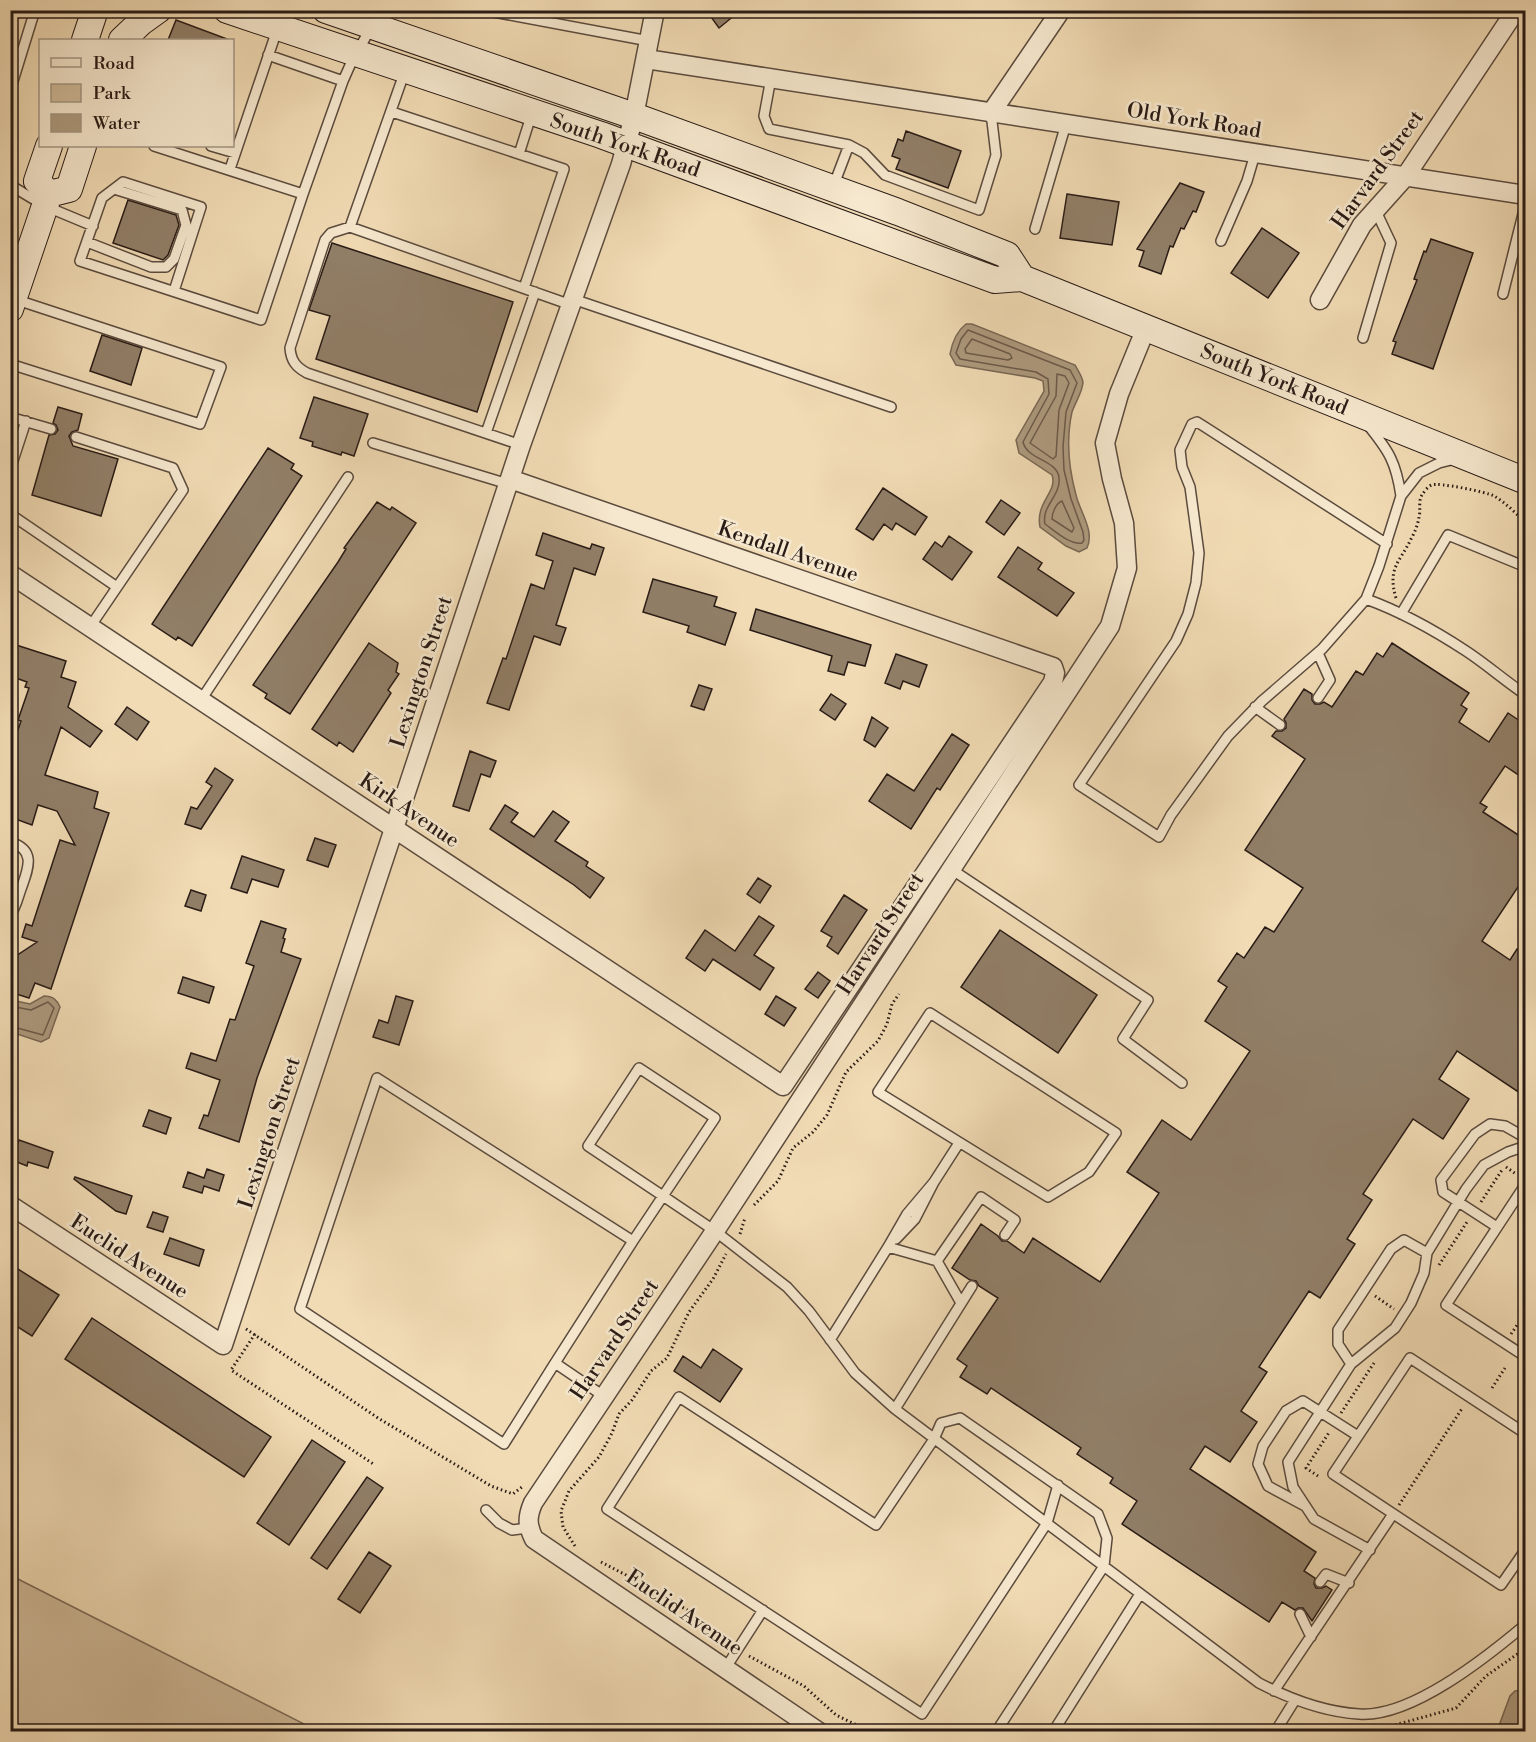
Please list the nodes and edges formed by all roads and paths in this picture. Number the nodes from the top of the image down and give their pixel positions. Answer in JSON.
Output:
{"nodes":[{"id":1,"x":34,"y":10,"type":"edge"},
{"id":2,"x":95,"y":10,"type":"edge"},
{"id":3,"x":129,"y":10,"type":"edge"},
{"id":4,"x":158,"y":10,"type":"edge"},
{"id":5,"x":227,"y":10,"type":"edge"},
{"id":6,"x":326,"y":10,"type":"edge"},
{"id":7,"x":483,"y":10,"type":"edge"},
{"id":8,"x":655,"y":10,"type":"edge"},
{"id":9,"x":1061,"y":10,"type":"edge"},
{"id":10,"x":1516,"y":10,"type":"edge"},
{"id":11,"x":376,"y":19,"type":"edge"},
{"id":12,"x":278,"y":28,"type":"junction"},
{"id":13,"x":85,"y":39,"type":"edge"},
{"id":14,"x":121,"y":39,"type":"edge"},
{"id":15,"x":122,"y":39,"type":"edge"},
{"id":16,"x":647,"y":50,"type":"junction"},
{"id":17,"x":356,"y":54,"type":"junction"},
{"id":18,"x":268,"y":55,"type":"junction"},
{"id":19,"x":405,"y":71,"type":"junction"},
{"id":20,"x":771,"y":78,"type":"junction"},
{"id":21,"x":343,"y":81,"type":"junction"},
{"id":22,"x":10,"y":91,"type":"edge"},
{"id":23,"x":392,"y":112,"type":"junction"},
{"id":24,"x":991,"y":112,"type":"junction"},
{"id":25,"x":532,"y":113,"type":"junction"},
{"id":26,"x":634,"y":116,"type":"junction"},
{"id":27,"x":1066,"y":124,"type":"junction"},
{"id":28,"x":626,"y":144,"type":"junction"},
{"id":29,"x":849,"y":145,"type":"junction"},
{"id":30,"x":49,"y":147,"type":"edge"},
{"id":31,"x":83,"y":147,"type":"edge"},
{"id":32,"x":157,"y":147,"type":"edge"},
{"id":33,"x":214,"y":147,"type":"edge"},
{"id":34,"x":235,"y":153,"type":"junction"},
{"id":35,"x":519,"y":154,"type":"junction"},
{"id":36,"x":1255,"y":154,"type":"junction"},
{"id":37,"x":230,"y":169,"type":"junction"},
{"id":38,"x":1405,"y":177,"type":"junction"},
{"id":39,"x":10,"y":185,"type":"edge"},
{"id":40,"x":833,"y":187,"type":"junction"},
{"id":41,"x":114,"y":189,"type":"junction"},
{"id":42,"x":303,"y":194,"type":"junction"},
{"id":43,"x":1526,"y":195,"type":"edge"},
{"id":44,"x":47,"y":200,"type":"junction"},
{"id":45,"x":1526,"y":202,"type":"edge"},
{"id":46,"x":1375,"y":209,"type":"junction"},
{"id":47,"x":93,"y":225,"type":"junction"},
{"id":48,"x":350,"y":227,"type":"junction"},
{"id":49,"x":1035,"y":229,"type":"dead end"},
{"id":50,"x":1221,"y":240,"type":"dead end"},
{"id":51,"x":87,"y":242,"type":"junction"},
{"id":52,"x":1022,"y":278,"type":"junction"},
{"id":53,"x":524,"y":288,"type":"junction"},
{"id":54,"x":174,"y":291,"type":"junction"},
{"id":55,"x":535,"y":292,"type":"junction"},
{"id":56,"x":1503,"y":294,"type":"dead end"},
{"id":57,"x":1320,"y":300,"type":"dead end"},
{"id":58,"x":572,"y":302,"type":"junction"},
{"id":59,"x":12,"y":304,"type":"edge"},
{"id":60,"x":1146,"y":328,"type":"junction"},
{"id":61,"x":1363,"y":338,"type":"dead end"},
{"id":62,"x":10,"y":364,"type":"edge"},
{"id":63,"x":891,"y":407,"type":"dead end"},
{"id":64,"x":1359,"y":415,"type":"junction"},
{"id":65,"x":10,"y":417,"type":"edge"},
{"id":66,"x":26,"y":421,"type":"junction"},
{"id":67,"x":51,"y":429,"type":"dead end"},
{"id":68,"x":486,"y":434,"type":"junction"},
{"id":69,"x":76,"y":437,"type":"dead end"},
{"id":70,"x":373,"y":443,"type":"dead end"},
{"id":71,"x":521,"y":445,"type":"junction"},
{"id":72,"x":1465,"y":458,"type":"junction"},
{"id":73,"x":10,"y":470,"type":"edge"},
{"id":74,"x":348,"y":477,"type":"dead end"},
{"id":75,"x":509,"y":482,"type":"junction"},
{"id":76,"x":1526,"y":482,"type":"edge"},
{"id":77,"x":1401,"y":496,"type":"junction"},
{"id":78,"x":10,"y":514,"type":"edge"},
{"id":79,"x":1387,"y":544,"type":"junction"},
{"id":80,"x":1526,"y":567,"type":"edge"},
{"id":81,"x":10,"y":574,"type":"edge"},
{"id":82,"x":117,"y":587,"type":"junction"},
{"id":83,"x":1366,"y":599,"type":"junction"},
{"id":84,"x":1401,"y":614,"type":"junction"},
{"id":85,"x":90,"y":627,"type":"junction"},
{"id":86,"x":1318,"y":652,"type":"junction"},
{"id":87,"x":1053,"y":667,"type":"joint"},
{"id":88,"x":1526,"y":695,"type":"edge"},
{"id":89,"x":1318,"y":698,"type":"dead end"},
{"id":90,"x":201,"y":700,"type":"junction"},
{"id":91,"x":1255,"y":707,"type":"junction"},
{"id":92,"x":1280,"y":725,"type":"dead end"},
{"id":93,"x":394,"y":828,"type":"junction"},
{"id":94,"x":10,"y":842,"type":"edge"},
{"id":95,"x":951,"y":869,"type":"junction"},
{"id":96,"x":10,"y":915,"type":"edge"},
{"id":97,"x":899,"y":994,"type":"dead end"},
{"id":98,"x":1182,"y":1083,"type":"dead end"},
{"id":99,"x":783,"y":1086,"type":"joint"},
{"id":100,"x":1526,"y":1138,"type":"edge"},
{"id":101,"x":959,"y":1143,"type":"junction"},
{"id":102,"x":1526,"y":1146,"type":"edge"},
{"id":103,"x":1526,"y":1190,"type":"edge"},
{"id":104,"x":663,"y":1196,"type":"junction"},
{"id":105,"x":1459,"y":1202,"type":"junction"},
{"id":106,"x":10,"y":1205,"type":"edge"},
{"id":107,"x":752,"y":1208,"type":"dead end"},
{"id":108,"x":746,"y":1215,"type":"dead end"},
{"id":109,"x":1497,"y":1227,"type":"junction"},
{"id":110,"x":715,"y":1231,"type":"junction"},
{"id":111,"x":1005,"y":1235,"type":"dead end"},
{"id":112,"x":633,"y":1241,"type":"junction"},
{"id":113,"x":732,"y":1245,"type":"junction"},
{"id":114,"x":888,"y":1247,"type":"junction"},
{"id":115,"x":1427,"y":1253,"type":"junction"},
{"id":116,"x":937,"y":1261,"type":"junction"},
{"id":117,"x":972,"y":1286,"type":"dead end"},
{"id":118,"x":1365,"y":1289,"type":"junction"},
{"id":119,"x":961,"y":1304,"type":"junction"},
{"id":120,"x":1404,"y":1315,"type":"junction"},
{"id":121,"x":232,"y":1319,"type":"junction"},
{"id":122,"x":255,"y":1334,"type":"junction"},
{"id":123,"x":830,"y":1340,"type":"junction"},
{"id":124,"x":223,"y":1346,"type":"joint"},
{"id":125,"x":1526,"y":1357,"type":"edge"},
{"id":126,"x":555,"y":1364,"type":"junction"},
{"id":127,"x":1351,"y":1364,"type":"junction"},
{"id":128,"x":1506,"y":1368,"type":"dead end"},
{"id":129,"x":1492,"y":1388,"type":"dead end"},
{"id":130,"x":605,"y":1397,"type":"junction"},
{"id":131,"x":1470,"y":1397,"type":"junction"},
{"id":132,"x":895,"y":1409,"type":"junction"},
{"id":133,"x":1320,"y":1411,"type":"junction"},
{"id":134,"x":1526,"y":1434,"type":"edge"},
{"id":135,"x":1358,"y":1437,"type":"junction"},
{"id":136,"x":933,"y":1439,"type":"junction"},
{"id":137,"x":375,"y":1464,"type":"dead end"},
{"id":138,"x":1058,"y":1485,"type":"junction"},
{"id":139,"x":524,"y":1486,"type":"dead end"},
{"id":140,"x":1307,"y":1507,"type":"junction"},
{"id":141,"x":486,"y":1510,"type":"dead end"},
{"id":142,"x":1394,"y":1514,"type":"junction"},
{"id":143,"x":1047,"y":1523,"type":"junction"},
{"id":144,"x":528,"y":1528,"type":"junction"},
{"id":145,"x":1526,"y":1549,"type":"edge"},
{"id":146,"x":1370,"y":1550,"type":"junction"},
{"id":147,"x":582,"y":1551,"type":"dead end"},
{"id":148,"x":599,"y":1561,"type":"dead end"},
{"id":149,"x":1104,"y":1566,"type":"junction"},
{"id":150,"x":1320,"y":1582,"type":"dead end"},
{"id":151,"x":1349,"y":1583,"type":"junction"},
{"id":152,"x":1140,"y":1594,"type":"junction"},
{"id":153,"x":763,"y":1610,"type":"junction"},
{"id":154,"x":1300,"y":1614,"type":"dead end"},
{"id":155,"x":1526,"y":1623,"type":"edge"},
{"id":156,"x":1311,"y":1637,"type":"junction"},
{"id":157,"x":738,"y":1649,"type":"junction"},
{"id":158,"x":725,"y":1669,"type":"junction"},
{"id":159,"x":1274,"y":1691,"type":"junction"},
{"id":160,"x":1295,"y":1700,"type":"junction"},
{"id":161,"x":819,"y":1731,"type":"edge"},
{"id":162,"x":871,"y":1731,"type":"edge"},
{"id":163,"x":996,"y":1731,"type":"edge"},
{"id":164,"x":1053,"y":1731,"type":"edge"},
{"id":165,"x":1275,"y":1731,"type":"edge"}],
"edges":[{"from":1,"to":22,"type":"lane"},
{"from":2,"to":13,"type":"main road"},
{"from":3,"to":14,"type":"main road"},
{"from":4,"to":15,"type":"main road"},
{"from":5,"to":12,"type":"main road","name":"South York Road"},
{"from":6,"to":11,"type":"main road","name":"South York Road"},
{"from":7,"to":16,"type":"lane"},
{"from":8,"to":16,"type":"street","name":"Lexington Street"},
{"from":9,"to":24,"type":"street"},
{"from":10,"to":38,"type":"street","name":"Harvard Street"},
{"from":11,"to":17,"type":"lane"},
{"from":11,"to":26,"type":"main road","name":"South York Road"},
{"from":12,"to":17,"type":"main road","name":"South York Road"},
{"from":12,"to":18,"type":"lane"},
{"from":16,"to":20,"type":"street"},
{"from":16,"to":26,"type":"street","name":"Lexington Street"},
{"from":17,"to":19,"type":"main road","name":"South York Road"},
{"from":17,"to":21,"type":"lane"},
{"from":18,"to":21,"type":"lane"},
{"from":18,"to":34,"type":"lane"},
{"from":19,"to":23,"type":"lane"},
{"from":19,"to":25,"type":"main road","name":"South York Road"},
{"from":20,"to":24,"type":"street","name":"Old York Road"},
{"from":20,"to":29,"type":"lane"},
{"from":21,"to":42,"type":"lane"},
{"from":23,"to":35,"type":"lane"},
{"from":23,"to":48,"type":"lane"},
{"from":24,"to":27,"type":"street","name":"Old York Road"},
{"from":24,"to":29,"type":"lane"},
{"from":25,"to":28,"type":"main road","name":"South York Road"},
{"from":25,"to":35,"type":"lane"},
{"from":26,"to":28,"type":"street","name":"Lexington Street"},
{"from":26,"to":40,"type":"main road","name":"South York Road"},
{"from":27,"to":36,"type":"street","name":"Old York Road"},
{"from":27,"to":49,"type":"lane"},
{"from":28,"to":52,"type":"main road","name":"South York Road"},
{"from":28,"to":58,"type":"street","name":"Lexington Street"},
{"from":29,"to":40,"type":"lane"},
{"from":30,"to":44,"type":"main road"},
{"from":31,"to":44,"type":"main road"},
{"from":32,"to":37,"type":"lane"},
{"from":33,"to":34,"type":"lane"},
{"from":34,"to":37,"type":"lane"},
{"from":35,"to":53,"type":"lane"},
{"from":36,"to":38,"type":"street","name":"Old York Road"},
{"from":36,"to":50,"type":"lane"},
{"from":37,"to":42,"type":"lane"},
{"from":38,"to":43,"type":"street","name":"Old York Road"},
{"from":38,"to":46,"type":"street","name":"Harvard Street"},
{"from":39,"to":44,"type":"lane"},
{"from":40,"to":52,"type":"main road","name":"South York Road"},
{"from":41,"to":47,"type":"lane"},
{"from":41,"to":51,"type":"lane"},
{"from":41,"to":54,"type":"lane"},
{"from":42,"to":54,"type":"lane"},
{"from":44,"to":47,"type":"lane"},
{"from":44,"to":59,"type":"main road"},
{"from":45,"to":56,"type":"lane"},
{"from":46,"to":57,"type":"street","name":"Harvard Street"},
{"from":46,"to":61,"type":"lane"},
{"from":47,"to":51,"type":"lane"},
{"from":48,"to":53,"type":"lane"},
{"from":48,"to":68,"type":"lane"},
{"from":51,"to":54,"type":"lane"},
{"from":52,"to":60,"type":"main road","name":"South York Road"},
{"from":53,"to":55,"type":"lane"},
{"from":55,"to":58,"type":"lane"},
{"from":55,"to":68,"type":"lane"},
{"from":58,"to":63,"type":"lane"},
{"from":58,"to":71,"type":"street","name":"Lexington Street"},
{"from":59,"to":62,"type":"lane"},
{"from":60,"to":64,"type":"main road","name":"South York Road"},
{"from":60,"to":95,"type":"street","name":"Harvard Street"},
{"from":64,"to":72,"type":"main road","name":"South York Road"},
{"from":64,"to":77,"type":"lane"},
{"from":65,"to":66,"type":"lane"},
{"from":66,"to":67,"type":"lane"},
{"from":66,"to":73,"type":"lane"},
{"from":68,"to":71,"type":"lane"},
{"from":69,"to":82,"type":"lane"},
{"from":70,"to":75,"type":"lane"},
{"from":71,"to":75,"type":"street","name":"Lexington Street"},
{"from":72,"to":76,"type":"main road","name":"South York Road"},
{"from":72,"to":77,"type":"lane"},
{"from":74,"to":90,"type":"lane"},
{"from":75,"to":87,"type":"street","name":"Kendall Avenue"},
{"from":75,"to":93,"type":"street","name":"Lexington Street"},
{"from":77,"to":79,"type":"lane"},
{"from":78,"to":82,"type":"lane"},
{"from":79,"to":83,"type":"lane"},
{"from":79,"to":91,"type":"lane"},
{"from":80,"to":84,"type":"lane"},
{"from":81,"to":85,"type":"street","name":"Kirk Avenue"},
{"from":82,"to":85,"type":"lane"},
{"from":83,"to":84,"type":"lane"},
{"from":83,"to":86,"type":"lane"},
{"from":84,"to":88,"type":"lane"},
{"from":85,"to":90,"type":"street","name":"Kirk Avenue"},
{"from":86,"to":89,"type":"lane"},
{"from":86,"to":91,"type":"lane"},
{"from":87,"to":99,"type":"street","name":"Harvard Street"},
{"from":90,"to":93,"type":"street","name":"Kirk Avenue"},
{"from":91,"to":92,"type":"lane"},
{"from":93,"to":99,"type":"street","name":"Kirk Avenue"},
{"from":93,"to":121,"type":"street","name":"Lexington Street"},
{"from":94,"to":96,"type":"lane"},
{"from":95,"to":98,"type":"lane"},
{"from":95,"to":110,"type":"street","name":"Harvard Street"},
{"from":97,"to":107,"type":"path"},
{"from":100,"to":105,"type":"lane"},
{"from":101,"to":101,"type":"lane"},
{"from":101,"to":114,"type":"lane"},
{"from":102,"to":105,"type":"lane"},
{"from":103,"to":109,"type":"lane"},
{"from":104,"to":104,"type":"lane"},
{"from":104,"to":110,"type":"lane"},
{"from":104,"to":112,"type":"lane"},
{"from":105,"to":109,"type":"lane"},
{"from":105,"to":115,"type":"lane"},
{"from":106,"to":124,"type":"street","name":"Euclid Avenue"},
{"from":108,"to":113,"type":"path"},
{"from":109,"to":125,"type":"lane"},
{"from":110,"to":113,"type":"lane"},
{"from":110,"to":130,"type":"street","name":"Harvard Street"},
{"from":111,"to":116,"type":"lane"},
{"from":112,"to":126,"type":"lane"},
{"from":112,"to":126,"type":"lane"},
{"from":113,"to":123,"type":"lane"},
{"from":113,"to":147,"type":"path"},
{"from":114,"to":116,"type":"lane"},
{"from":114,"to":123,"type":"lane"},
{"from":115,"to":118,"type":"lane"},
{"from":115,"to":120,"type":"lane"},
{"from":116,"to":119,"type":"lane"},
{"from":117,"to":119,"type":"lane"},
{"from":118,"to":120,"type":"path"},
{"from":118,"to":127,"type":"lane"},
{"from":119,"to":132,"type":"lane"},
{"from":120,"to":127,"type":"lane"},
{"from":121,"to":122,"type":"path"},
{"from":121,"to":124,"type":"street","name":"Lexington Street"},
{"from":122,"to":137,"type":"path"},
{"from":122,"to":139,"type":"path"},
{"from":123,"to":132,"type":"lane"},
{"from":126,"to":130,"type":"lane"},
{"from":127,"to":133,"type":"lane"},
{"from":128,"to":129,"type":"path"},
{"from":130,"to":144,"type":"street","name":"Harvard Street"},
{"from":131,"to":134,"type":"lane"},
{"from":131,"to":135,"type":"lane"},
{"from":131,"to":142,"type":"path"},
{"from":132,"to":136,"type":"lane"},
{"from":133,"to":135,"type":"lane"},
{"from":133,"to":140,"type":"lane"},
{"from":133,"to":140,"type":"lane"},
{"from":135,"to":142,"type":"lane"},
{"from":136,"to":138,"type":"lane"},
{"from":136,"to":143,"type":"lane"},
{"from":136,"to":153,"type":"lane"},
{"from":138,"to":143,"type":"lane"},
{"from":138,"to":149,"type":"lane"},
{"from":140,"to":146,"type":"lane"},
{"from":141,"to":144,"type":"lane"},
{"from":142,"to":145,"type":"lane"},
{"from":142,"to":146,"type":"lane"},
{"from":143,"to":149,"type":"lane"},
{"from":143,"to":153,"type":"lane"},
{"from":144,"to":158,"type":"street","name":"Euclid Avenue"},
{"from":146,"to":151,"type":"lane"},
{"from":148,"to":157,"type":"path"},
{"from":149,"to":152,"type":"lane"},
{"from":149,"to":163,"type":"lane"},
{"from":150,"to":151,"type":"lane"},
{"from":151,"to":156,"type":"lane"},
{"from":152,"to":159,"type":"lane"},
{"from":152,"to":164,"type":"lane"},
{"from":153,"to":157,"type":"lane"},
{"from":154,"to":156,"type":"lane"},
{"from":155,"to":160,"type":"lane"},
{"from":156,"to":159,"type":"lane"},
{"from":157,"to":158,"type":"lane"},
{"from":157,"to":162,"type":"path"},
{"from":158,"to":161,"type":"street","name":"Euclid Avenue"},
{"from":159,"to":160,"type":"lane"},
{"from":160,"to":165,"type":"lane"}]}
